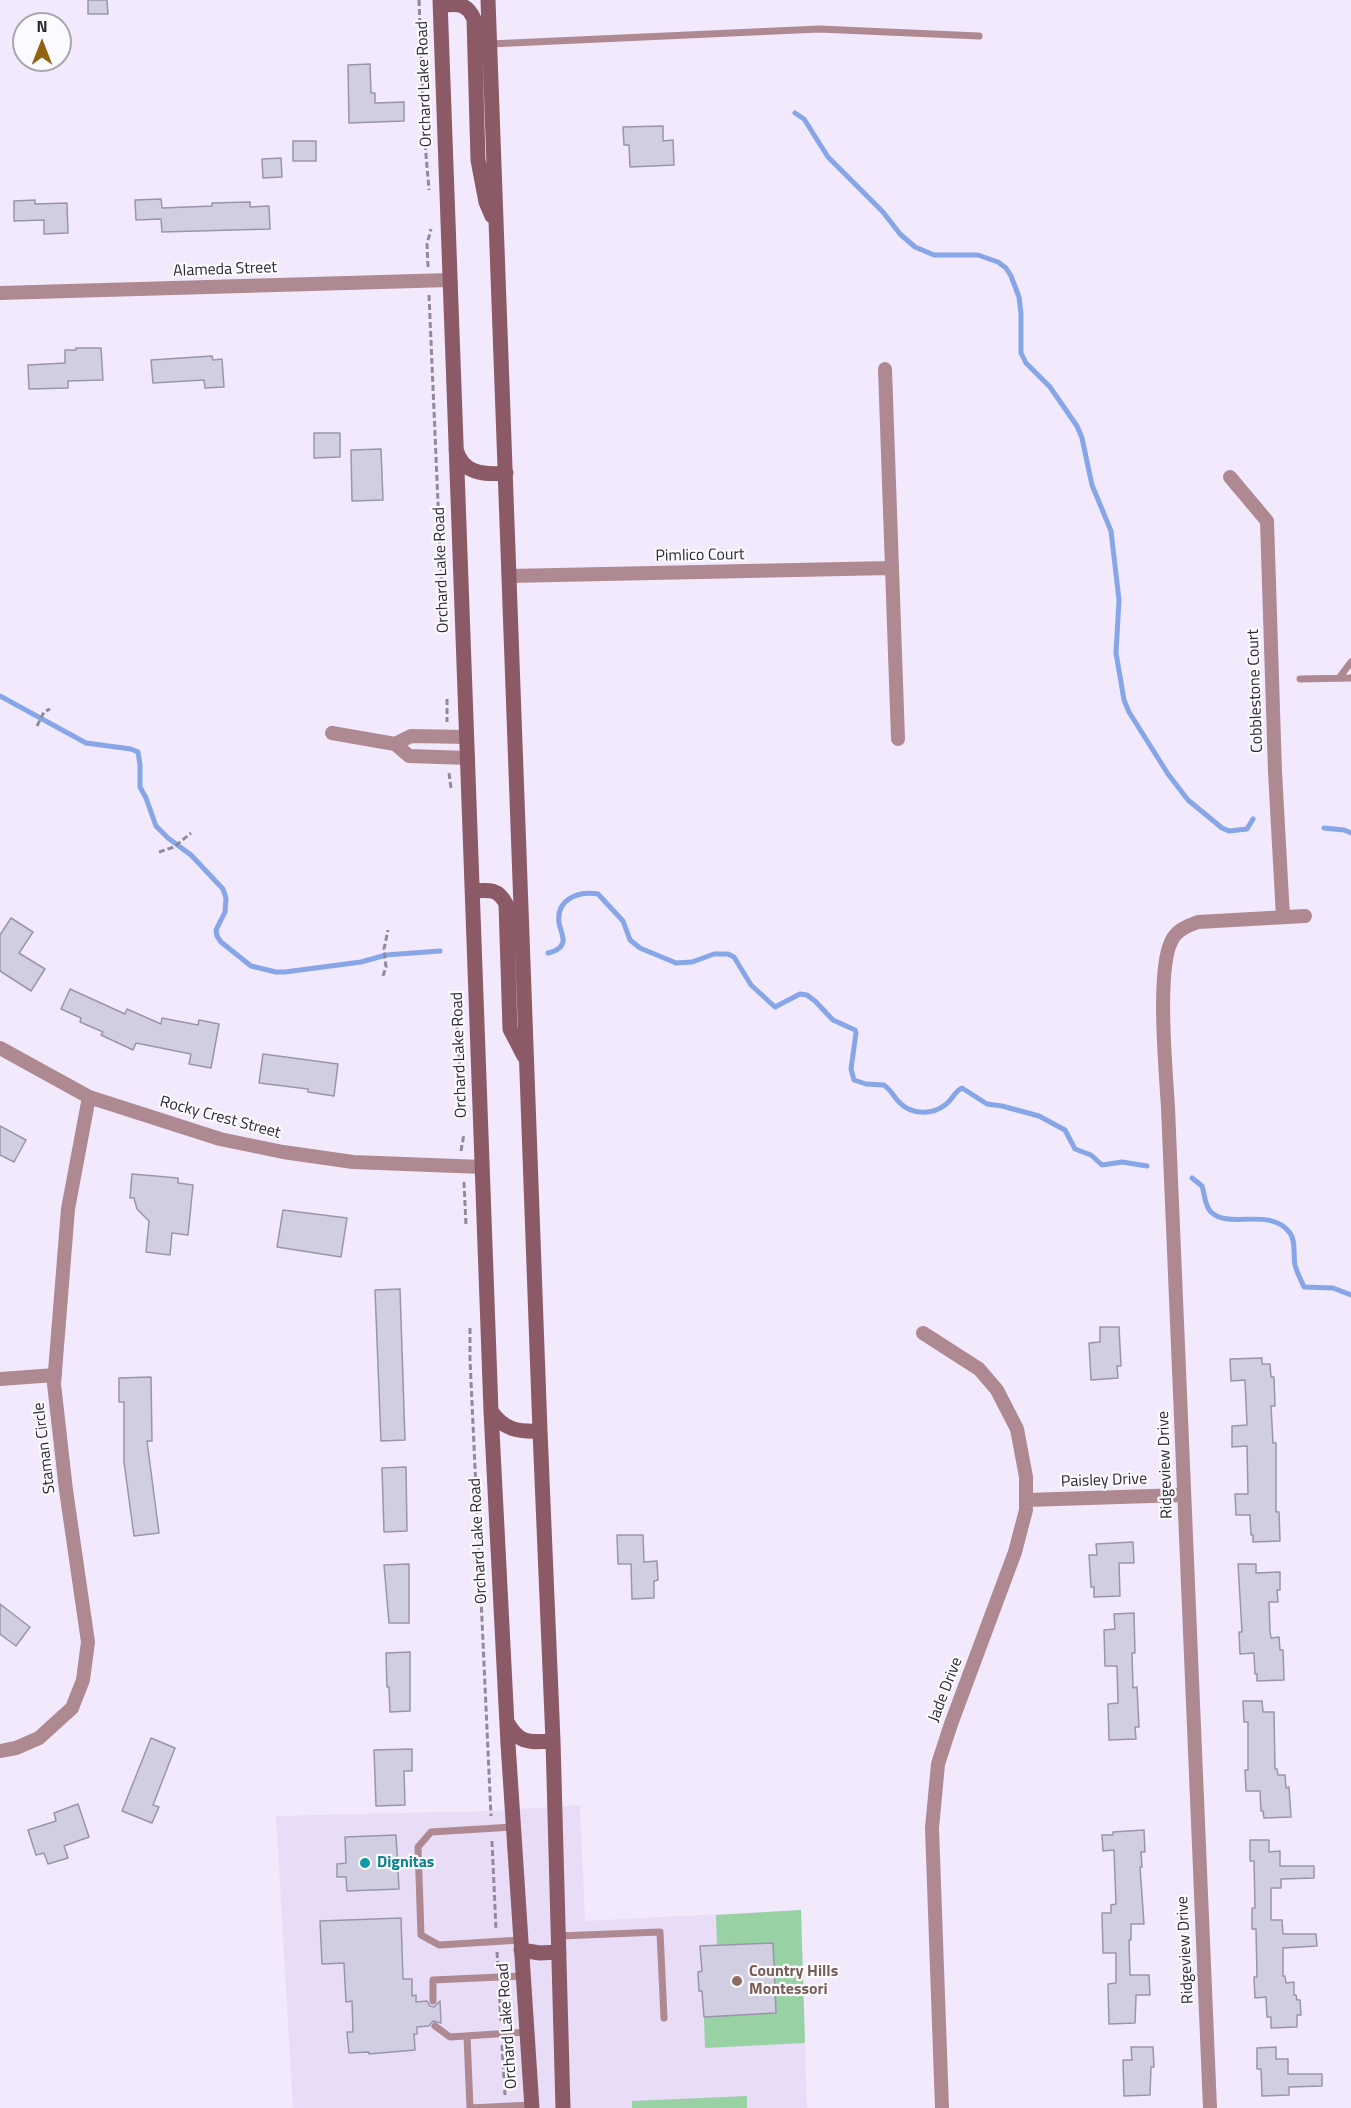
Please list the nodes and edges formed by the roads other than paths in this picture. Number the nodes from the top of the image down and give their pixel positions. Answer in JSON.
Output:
{"nodes":[{"id":1,"x":488,"y":0,"type":"edge"},
{"id":2,"x":440,"y":3,"type":"edge"},
{"id":3,"x":979,"y":36,"type":"dead end"},
{"id":4,"x":489,"y":44,"type":"junction"},
{"id":5,"x":496,"y":227,"type":"junction"},
{"id":6,"x":450,"y":279,"type":"junction"},
{"id":7,"x":0,"y":293,"type":"edge"},
{"id":8,"x":885,"y":369,"type":"dead end"},
{"id":9,"x":455,"y":444,"type":"junction"},
{"id":10,"x":506,"y":473,"type":"junction"},
{"id":11,"x":1230,"y":477,"type":"dead end"},
{"id":12,"x":891,"y":568,"type":"junction"},
{"id":13,"x":509,"y":576,"type":"junction"},
{"id":14,"x":1351,"y":662,"type":"edge"},
{"id":15,"x":1339,"y":678,"type":"junction"},
{"id":16,"x":1351,"y":678,"type":"edge"},
{"id":17,"x":1300,"y":679,"type":"dead end"},
{"id":18,"x":332,"y":733,"type":"dead end"},
{"id":19,"x":467,"y":737,"type":"junction"},
{"id":20,"x":898,"y":740,"type":"dead end"},
{"id":21,"x":395,"y":744,"type":"junction"},
{"id":22,"x":468,"y":758,"type":"junction"},
{"id":23,"x":472,"y":891,"type":"junction"},
{"id":24,"x":1305,"y":916,"type":"dead end"},
{"id":25,"x":1284,"y":917,"type":"junction"},
{"id":26,"x":0,"y":1048,"type":"edge"},
{"id":27,"x":527,"y":1061,"type":"junction"},
{"id":28,"x":89,"y":1097,"type":"junction"},
{"id":29,"x":483,"y":1167,"type":"junction"},
{"id":30,"x":924,"y":1333,"type":"dead end"},
{"id":31,"x":55,"y":1375,"type":"junction"},
{"id":32,"x":0,"y":1379,"type":"edge"},
{"id":33,"x":491,"y":1410,"type":"junction"},
{"id":34,"x":540,"y":1431,"type":"junction"},
{"id":35,"x":1183,"y":1495,"type":"junction"},
{"id":36,"x":1026,"y":1500,"type":"junction"},
{"id":37,"x":507,"y":1722,"type":"junction"},
{"id":38,"x":553,"y":1741,"type":"junction"},
{"id":39,"x":0,"y":1751,"type":"edge"},
{"id":40,"x":513,"y":1827,"type":"junction"},
{"id":41,"x":559,"y":1936,"type":"junction"},
{"id":42,"x":520,"y":1945,"type":"junction"},
{"id":43,"x":559,"y":1952,"type":"junction"},
{"id":44,"x":522,"y":1976,"type":"junction"},
{"id":45,"x":433,"y":2001,"type":"dead end"},
{"id":46,"x":664,"y":2018,"type":"dead end"},
{"id":47,"x":435,"y":2026,"type":"dead end"},
{"id":48,"x":527,"y":2032,"type":"junction"},
{"id":49,"x":467,"y":2037,"type":"junction"},
{"id":50,"x":532,"y":2107,"type":"edge"},
{"id":51,"x":563,"y":2108,"type":"edge"},
{"id":52,"x":942,"y":2108,"type":"edge"},
{"id":53,"x":1210,"y":2108,"type":"edge"}],
"edges":[{"from":1,"to":4,"type":"main road"},
{"from":2,"to":5,"type":"main road"},
{"from":2,"to":6,"type":"main road","name":"Orchard Lake Road"},
{"from":3,"to":4,"type":"lane"},
{"from":4,"to":5,"type":"main road"},
{"from":5,"to":10,"type":"main road"},
{"from":6,"to":7,"type":"street","name":"Alameda Street"},
{"from":6,"to":9,"type":"main road","name":"Orchard Lake Road"},
{"from":8,"to":12,"type":"street"},
{"from":9,"to":10,"type":"main road"},
{"from":9,"to":19,"type":"main road","name":"Orchard Lake Road"},
{"from":10,"to":13,"type":"main road"},
{"from":11,"to":25,"type":"street","name":"Cobblestone Court"},
{"from":12,"to":13,"type":"street","name":"Pimlico Court"},
{"from":12,"to":20,"type":"street"},
{"from":13,"to":27,"type":"main road"},
{"from":14,"to":15,"type":"lane"},
{"from":15,"to":16,"type":"lane"},
{"from":15,"to":17,"type":"lane"},
{"from":18,"to":21,"type":"street"},
{"from":19,"to":21,"type":"street"},
{"from":19,"to":22,"type":"main road","name":"Orchard Lake Road"},
{"from":21,"to":22,"type":"street"},
{"from":22,"to":23,"type":"main road","name":"Orchard Lake Road"},
{"from":23,"to":27,"type":"main road"},
{"from":23,"to":29,"type":"main road","name":"Orchard Lake Road"},
{"from":24,"to":25,"type":"street","name":"Ridgeview Drive"},
{"from":25,"to":35,"type":"street","name":"Ridgeview Drive"},
{"from":26,"to":28,"type":"street","name":"Rocky Crest Street"},
{"from":27,"to":34,"type":"main road"},
{"from":28,"to":29,"type":"street","name":"Rocky Crest Street"},
{"from":28,"to":31,"type":"street","name":"Staman Circle"},
{"from":29,"to":33,"type":"main road","name":"Orchard Lake Road"},
{"from":30,"to":36,"type":"street","name":"Jade Drive"},
{"from":31,"to":32,"type":"street"},
{"from":31,"to":39,"type":"street","name":"Staman Circle"},
{"from":33,"to":34,"type":"main road"},
{"from":33,"to":37,"type":"main road","name":"Orchard Lake Road"},
{"from":34,"to":38,"type":"main road"},
{"from":35,"to":36,"type":"street","name":"Paisley Drive"},
{"from":35,"to":53,"type":"street","name":"Ridgeview Drive"},
{"from":36,"to":52,"type":"street","name":"Jade Drive"},
{"from":37,"to":38,"type":"main road"},
{"from":37,"to":40,"type":"main road","name":"Orchard Lake Road"},
{"from":38,"to":41,"type":"main road"},
{"from":40,"to":42,"type":"main road","name":"Orchard Lake Road"},
{"from":40,"to":42,"type":"lane"},
{"from":41,"to":43,"type":"main road"},
{"from":41,"to":46,"type":"lane"},
{"from":42,"to":43,"type":"main road"},
{"from":42,"to":44,"type":"main road","name":"Orchard Lake Road"},
{"from":43,"to":51,"type":"main road"},
{"from":44,"to":45,"type":"lane"},
{"from":44,"to":48,"type":"main road","name":"Orchard Lake Road"},
{"from":47,"to":49,"type":"lane"},
{"from":48,"to":49,"type":"lane"},
{"from":48,"to":50,"type":"main road","name":"Orchard Lake Road"},
{"from":49,"to":50,"type":"lane"}]}
